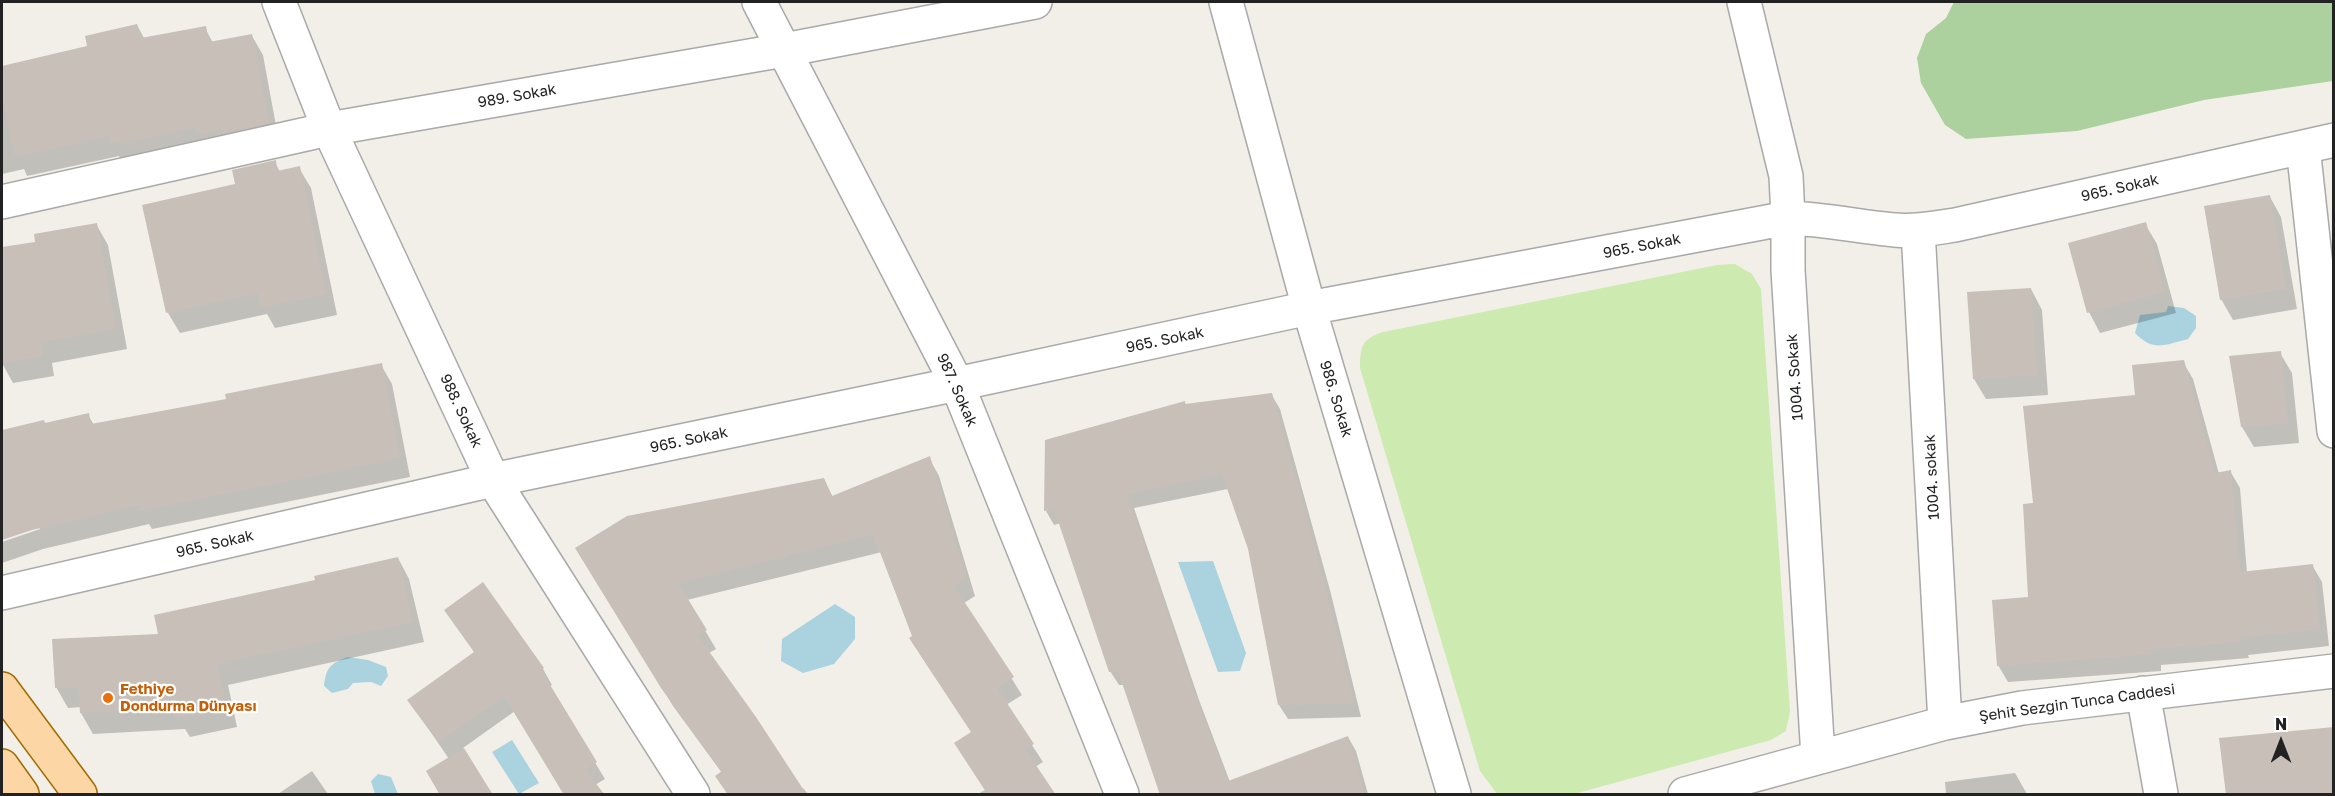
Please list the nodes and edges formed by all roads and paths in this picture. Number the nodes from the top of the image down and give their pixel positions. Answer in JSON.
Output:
{"nodes":[{"id":1,"x":279,"y":2,"type":"edge"},
{"id":2,"x":759,"y":2,"type":"edge"},
{"id":3,"x":1035,"y":2,"type":"edge"},
{"id":4,"x":1226,"y":2,"type":"edge"},
{"id":5,"x":1744,"y":2,"type":"edge"},
{"id":6,"x":784,"y":50,"type":"junction"},
{"id":7,"x":329,"y":129,"type":"junction"},
{"id":8,"x":2318,"y":144,"type":"edge"},
{"id":9,"x":2,"y":202,"type":"edge"},
{"id":10,"x":1788,"y":219,"type":"junction"},
{"id":11,"x":1918,"y":230,"type":"junction"},
{"id":12,"x":1309,"y":308,"type":"junction"},
{"id":13,"x":957,"y":384,"type":"junction"},
{"id":14,"x":2334,"y":431,"type":"edge"},
{"id":15,"x":493,"y":480,"type":"junction"},
{"id":16,"x":2,"y":593,"type":"edge"},
{"id":17,"x":2334,"y":671,"type":"edge"},
{"id":18,"x":2,"y":689,"type":"edge"},
{"id":19,"x":2143,"y":693,"type":"junction"},
{"id":20,"x":1946,"y":723,"type":"junction"},
{"id":21,"x":1818,"y":757,"type":"junction"},
{"id":22,"x":2,"y":766,"type":"edge"},
{"id":23,"x":22,"y":795,"type":"edge"},
{"id":24,"x":80,"y":795,"type":"edge"},
{"id":25,"x":693,"y":795,"type":"edge"},
{"id":26,"x":1122,"y":795,"type":"edge"},
{"id":27,"x":1454,"y":795,"type":"edge"},
{"id":28,"x":1685,"y":795,"type":"edge"},
{"id":29,"x":2161,"y":795,"type":"edge"}],
"edges":[{"from":1,"to":7,"type":"street","name":"988. Sokak"},
{"from":2,"to":6,"type":"street","name":"987. Sokak"},
{"from":3,"to":6,"type":"street","name":"989. Sokak"},
{"from":4,"to":12,"type":"street","name":"986. Sokak"},
{"from":5,"to":10,"type":"street","name":"1004. Sokak"},
{"from":6,"to":7,"type":"street","name":"989. Sokak"},
{"from":6,"to":13,"type":"street","name":"987. Sokak"},
{"from":7,"to":9,"type":"street","name":"989. Sokak"},
{"from":7,"to":15,"type":"street","name":"988. Sokak"},
{"from":8,"to":11,"type":"street","name":"965. Sokak"},
{"from":8,"to":14,"type":"street"},
{"from":10,"to":11,"type":"street","name":"965. Sokak"},
{"from":10,"to":12,"type":"street","name":"965. Sokak"},
{"from":10,"to":21,"type":"street","name":"1004. Sokak"},
{"from":11,"to":20,"type":"street","name":"1004. sokak"},
{"from":12,"to":13,"type":"street","name":"965. Sokak"},
{"from":12,"to":27,"type":"street","name":"986. Sokak"},
{"from":13,"to":15,"type":"street","name":"965. Sokak"},
{"from":13,"to":26,"type":"street","name":"987. Sokak"},
{"from":15,"to":16,"type":"street","name":"965. Sokak"},
{"from":15,"to":25,"type":"street","name":"988. Sokak"},
{"from":17,"to":19,"type":"street","name":"Şehit Sezgin Tunca Caddesi"},
{"from":18,"to":24,"type":"main road"},
{"from":19,"to":20,"type":"street","name":"Şehit Sezgin Tunca Caddesi"},
{"from":19,"to":29,"type":"street"},
{"from":20,"to":21,"type":"street","name":"Şehit Sezgin Tunca Caddesi"},
{"from":21,"to":28,"type":"street","name":"Şehit Sezgin Tunca Caddesi"},
{"from":22,"to":23,"type":"main road"}]}
